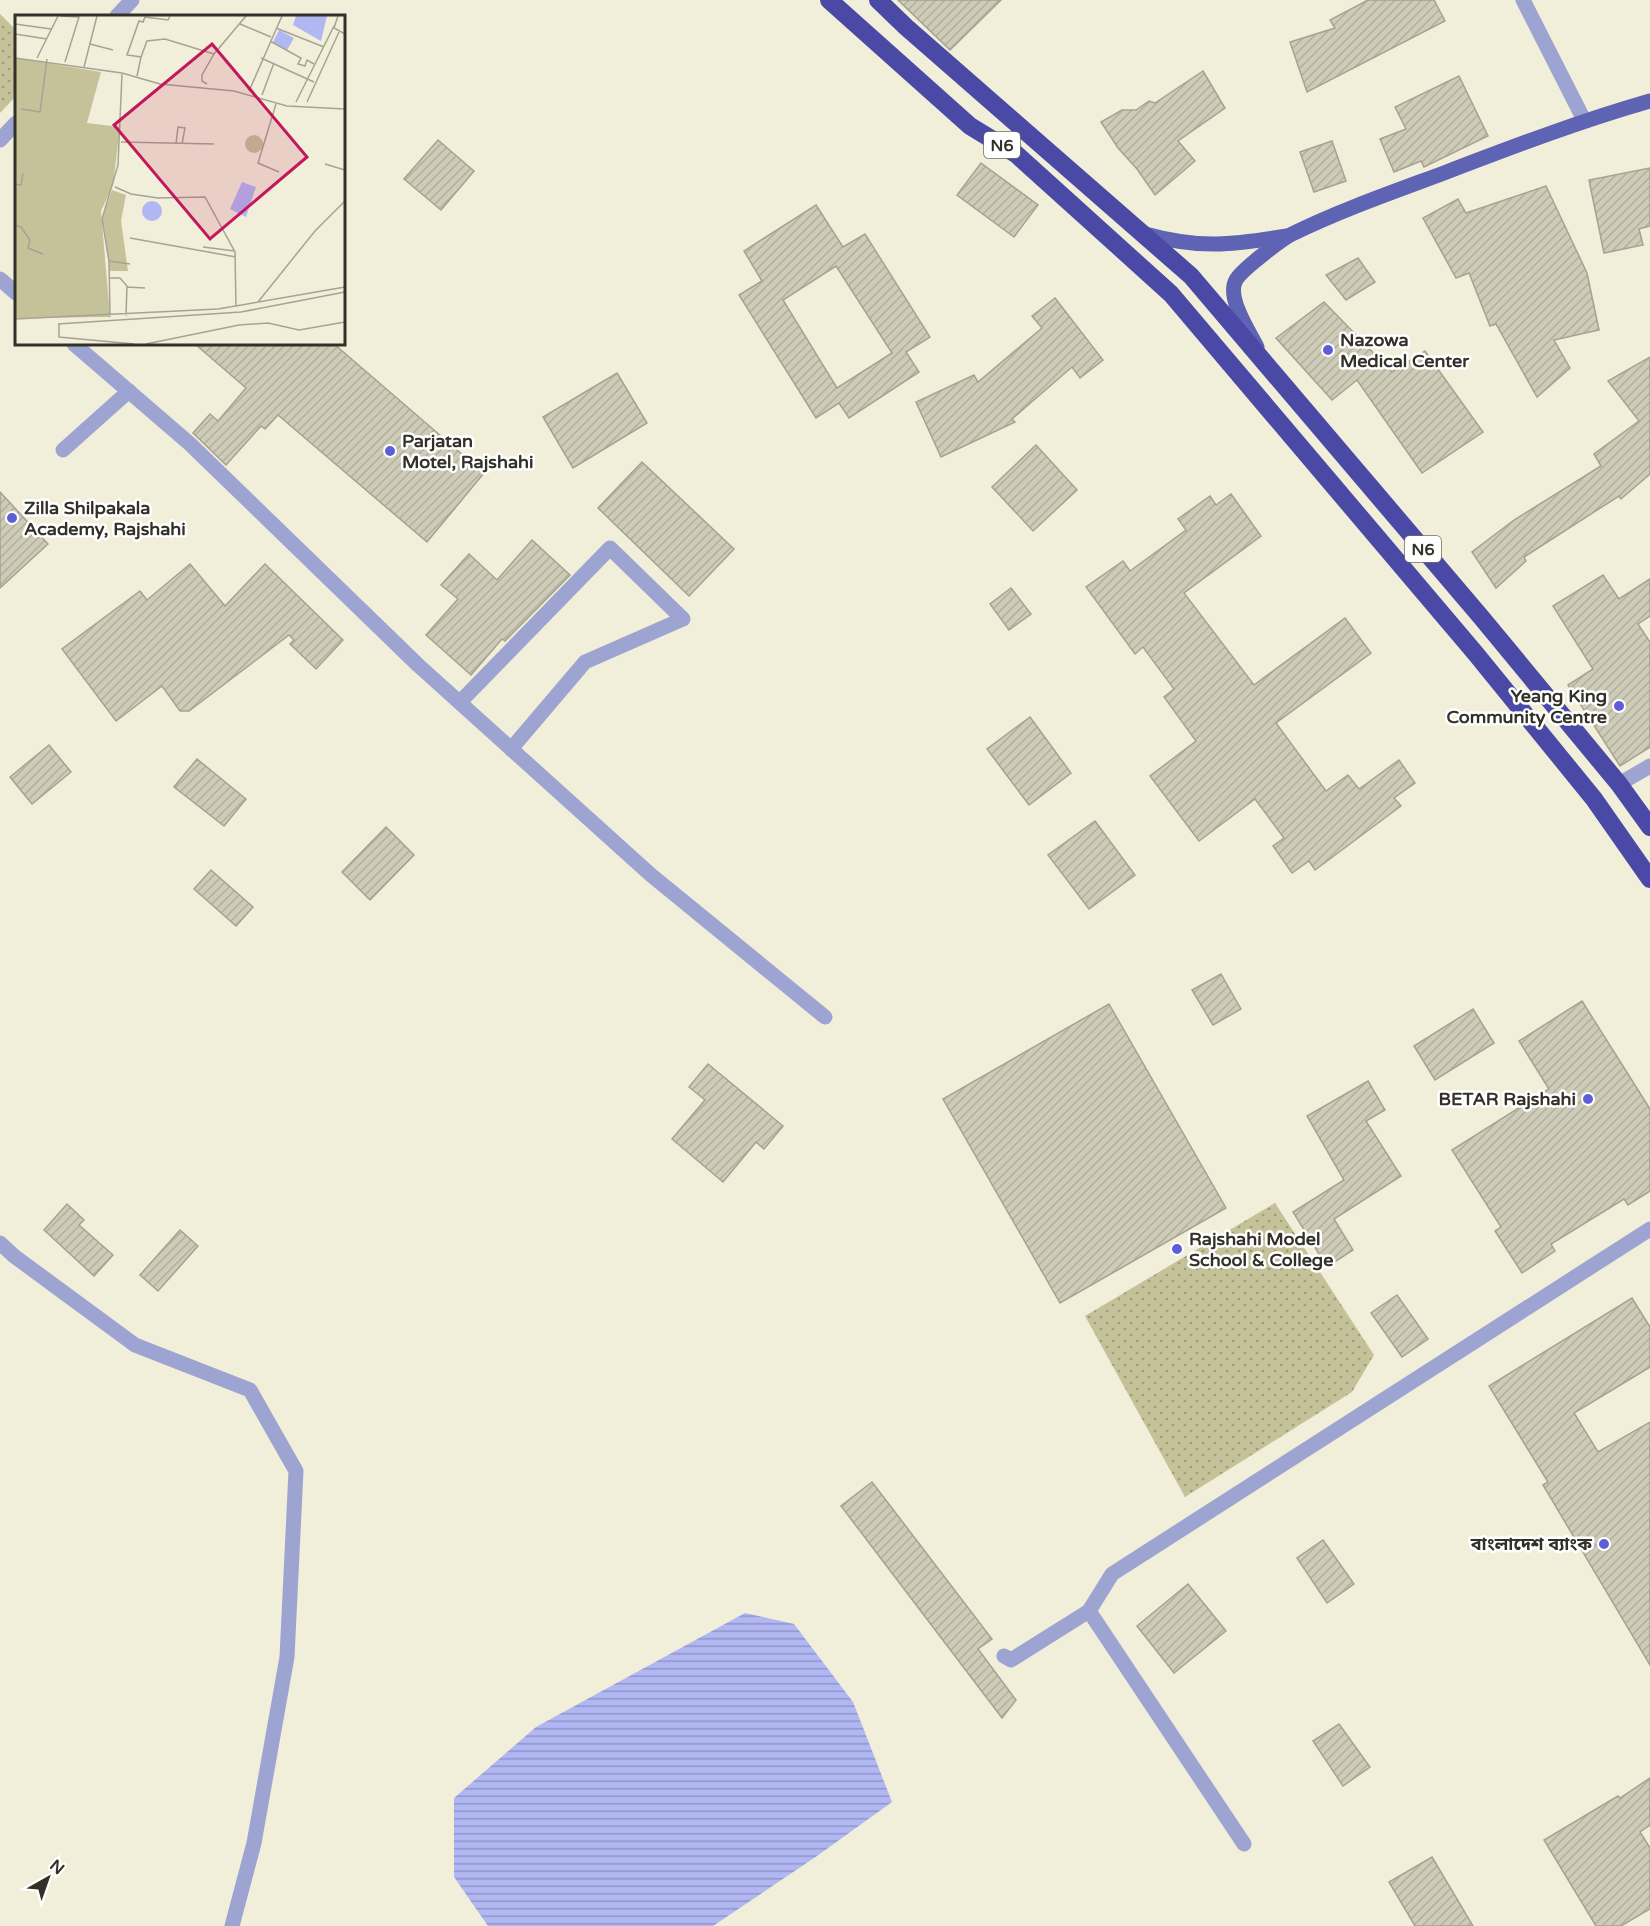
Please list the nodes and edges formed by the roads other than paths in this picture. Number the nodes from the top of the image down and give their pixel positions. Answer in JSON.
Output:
{"nodes":[{"id":1,"x":132,"y":0,"type":"edge"},
{"id":2,"x":829,"y":0,"type":"edge"},
{"id":3,"x":878,"y":0,"type":"edge"},
{"id":4,"x":1523,"y":0,"type":"edge"},
{"id":5,"x":118,"y":15,"type":"edge"},
{"id":6,"x":1650,"y":101,"type":"edge"},
{"id":7,"x":1584,"y":120,"type":"junction"},
{"id":8,"x":15,"y":124,"type":"edge"},
{"id":9,"x":0,"y":140,"type":"edge"},
{"id":10,"x":1144,"y":234,"type":"junction"},
{"id":11,"x":1290,"y":235,"type":"junction"},
{"id":12,"x":0,"y":279,"type":"edge"},
{"id":13,"x":15,"y":292,"type":"edge"},
{"id":14,"x":76,"y":345,"type":"edge"},
{"id":15,"x":1261,"y":357,"type":"junction"},
{"id":16,"x":129,"y":391,"type":"junction"},
{"id":17,"x":63,"y":450,"type":"dead end"},
{"id":18,"x":460,"y":702,"type":"junction"},
{"id":19,"x":512,"y":749,"type":"junction"},
{"id":20,"x":1650,"y":766,"type":"edge"},
{"id":21,"x":1619,"y":784,"type":"junction"},
{"id":22,"x":1650,"y":827,"type":"edge"},
{"id":23,"x":1650,"y":879,"type":"edge"},
{"id":24,"x":825,"y":1017,"type":"dead end"},
{"id":25,"x":1650,"y":1230,"type":"edge"},
{"id":26,"x":0,"y":1243,"type":"edge"},
{"id":27,"x":1089,"y":1611,"type":"junction"},
{"id":28,"x":1004,"y":1656,"type":"dead end"},
{"id":29,"x":1244,"y":1844,"type":"dead end"},
{"id":30,"x":232,"y":1926,"type":"edge"}],
"edges":[{"from":1,"to":5,"type":"street"},
{"from":2,"to":23,"type":"highway","number":"N6"},
{"from":3,"to":10,"type":"highway","number":"N6"},
{"from":4,"to":7,"type":"street"},
{"from":6,"to":7,"type":"main road"},
{"from":7,"to":11,"type":"main road"},
{"from":8,"to":9,"type":"street"},
{"from":10,"to":11,"type":"main road"},
{"from":10,"to":15,"type":"highway","number":"N6"},
{"from":11,"to":15,"type":"main road"},
{"from":12,"to":13,"type":"street"},
{"from":14,"to":16,"type":"street"},
{"from":15,"to":21,"type":"highway","number":"N6"},
{"from":16,"to":17,"type":"street"},
{"from":16,"to":18,"type":"street"},
{"from":18,"to":19,"type":"street"},
{"from":18,"to":19,"type":"street"},
{"from":19,"to":24,"type":"street"},
{"from":20,"to":21,"type":"street"},
{"from":21,"to":22,"type":"highway","number":"N6"},
{"from":25,"to":27,"type":"street"},
{"from":26,"to":30,"type":"street"},
{"from":27,"to":28,"type":"street"},
{"from":27,"to":29,"type":"street"}]}
